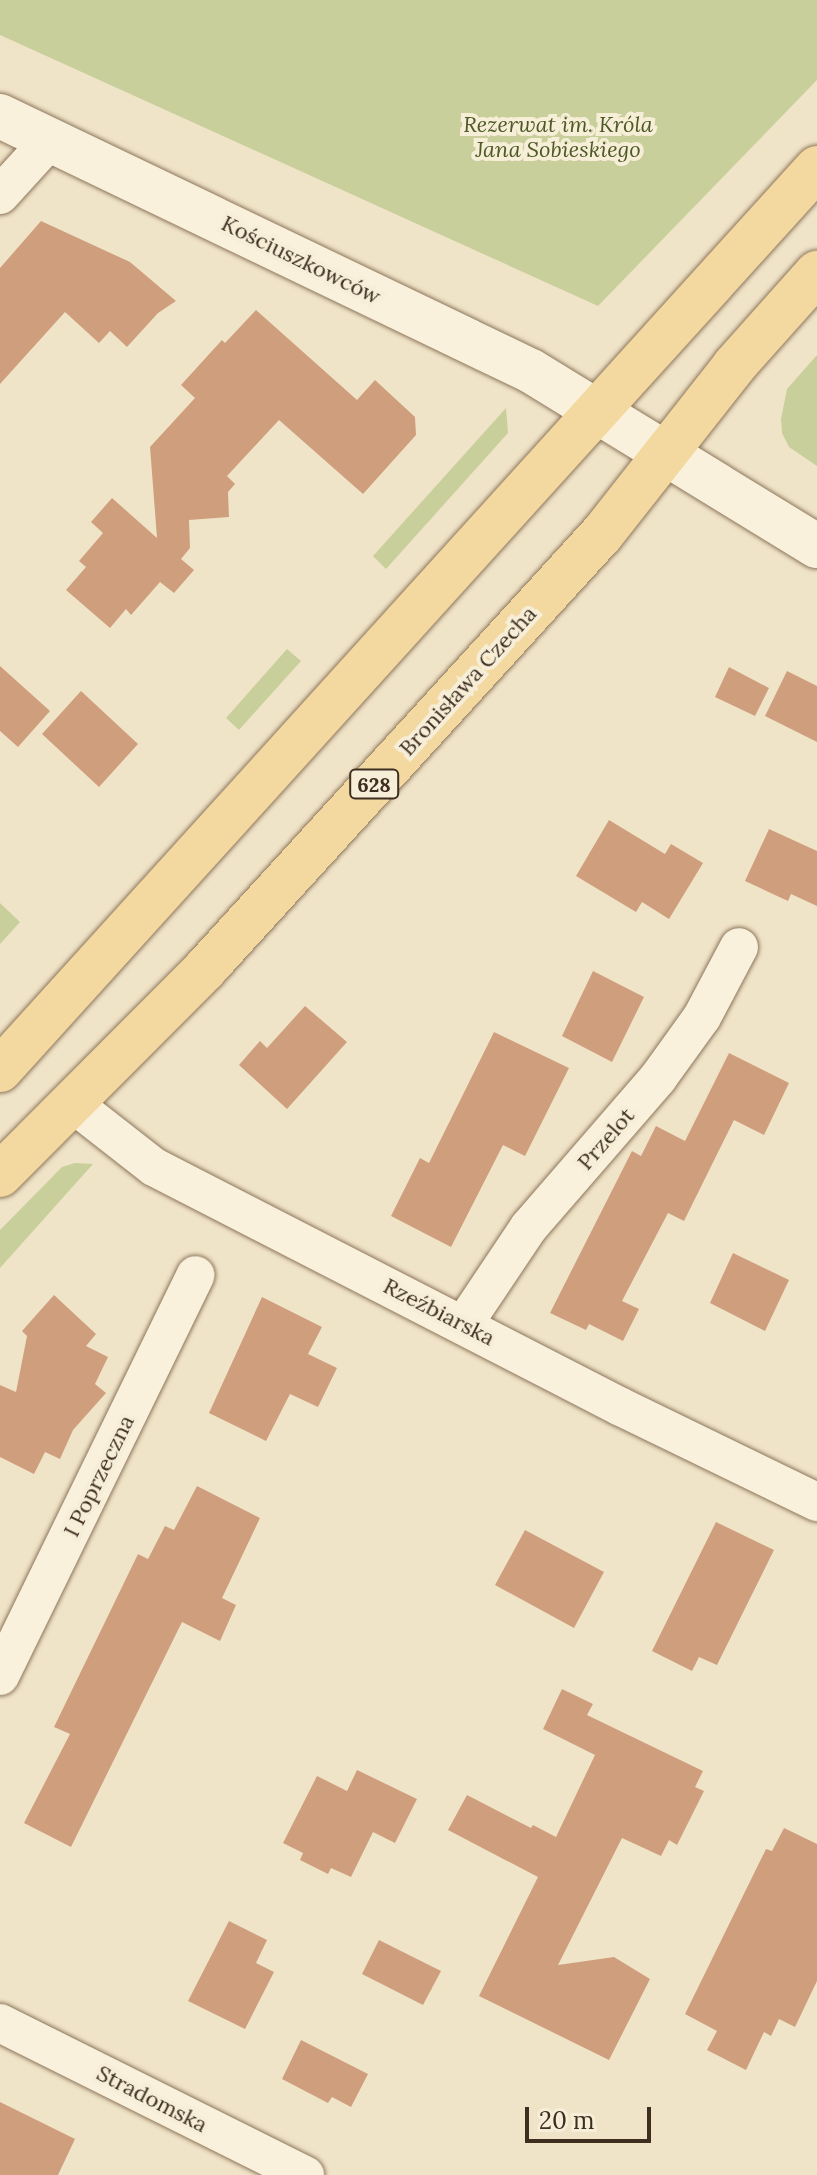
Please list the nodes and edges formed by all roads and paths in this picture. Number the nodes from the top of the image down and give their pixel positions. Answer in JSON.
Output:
{"nodes":[{"id":1,"x":0,"y":116,"type":"edge"},
{"id":2,"x":50,"y":140,"type":"junction"},
{"id":3,"x":817,"y":168,"type":"edge"},
{"id":4,"x":0,"y":195,"type":"edge"},
{"id":5,"x":817,"y":273,"type":"edge"},
{"id":6,"x":598,"y":412,"type":"junction"},
{"id":7,"x":665,"y":455,"type":"junction"},
{"id":8,"x":817,"y":546,"type":"edge"},
{"id":9,"x":739,"y":947,"type":"dead end"},
{"id":10,"x":0,"y":1070,"type":"edge"},
{"id":11,"x":72,"y":1103,"type":"junction"},
{"id":12,"x":0,"y":1175,"type":"edge"},
{"id":13,"x":196,"y":1275,"type":"dead end"},
{"id":14,"x":464,"y":1324,"type":"junction"},
{"id":15,"x":817,"y":1502,"type":"edge"},
{"id":16,"x":0,"y":1676,"type":"edge"},
{"id":17,"x":0,"y":2023,"type":"edge"},
{"id":18,"x":305,"y":2175,"type":"edge"}],
"edges":[{"from":1,"to":2,"type":"street","name":"Kościuszkowców"},
{"from":2,"to":4,"type":"street"},
{"from":2,"to":6,"type":"street","name":"Kościuszkowców"},
{"from":3,"to":6,"type":"main road"},
{"from":5,"to":7,"type":"main road","name":"Bronisława Czecha","number":"628"},
{"from":6,"to":7,"type":"street","name":"Kościuszkowców"},
{"from":6,"to":10,"type":"main road"},
{"from":7,"to":8,"type":"street","name":"Kościuszkowców"},
{"from":7,"to":11,"type":"main road","name":"Bronisława Czecha","number":"628"},
{"from":9,"to":14,"type":"street","name":"Przelot"},
{"from":11,"to":12,"type":"main road","name":"Bronisława Czecha","number":"628"},
{"from":11,"to":14,"type":"street","name":"Rzeźbiarska"},
{"from":13,"to":16,"type":"street","name":"I Poprzeczna"},
{"from":14,"to":15,"type":"street","name":"Rzeźbiarska"},
{"from":17,"to":18,"type":"street","name":"Stradomska"}]}
